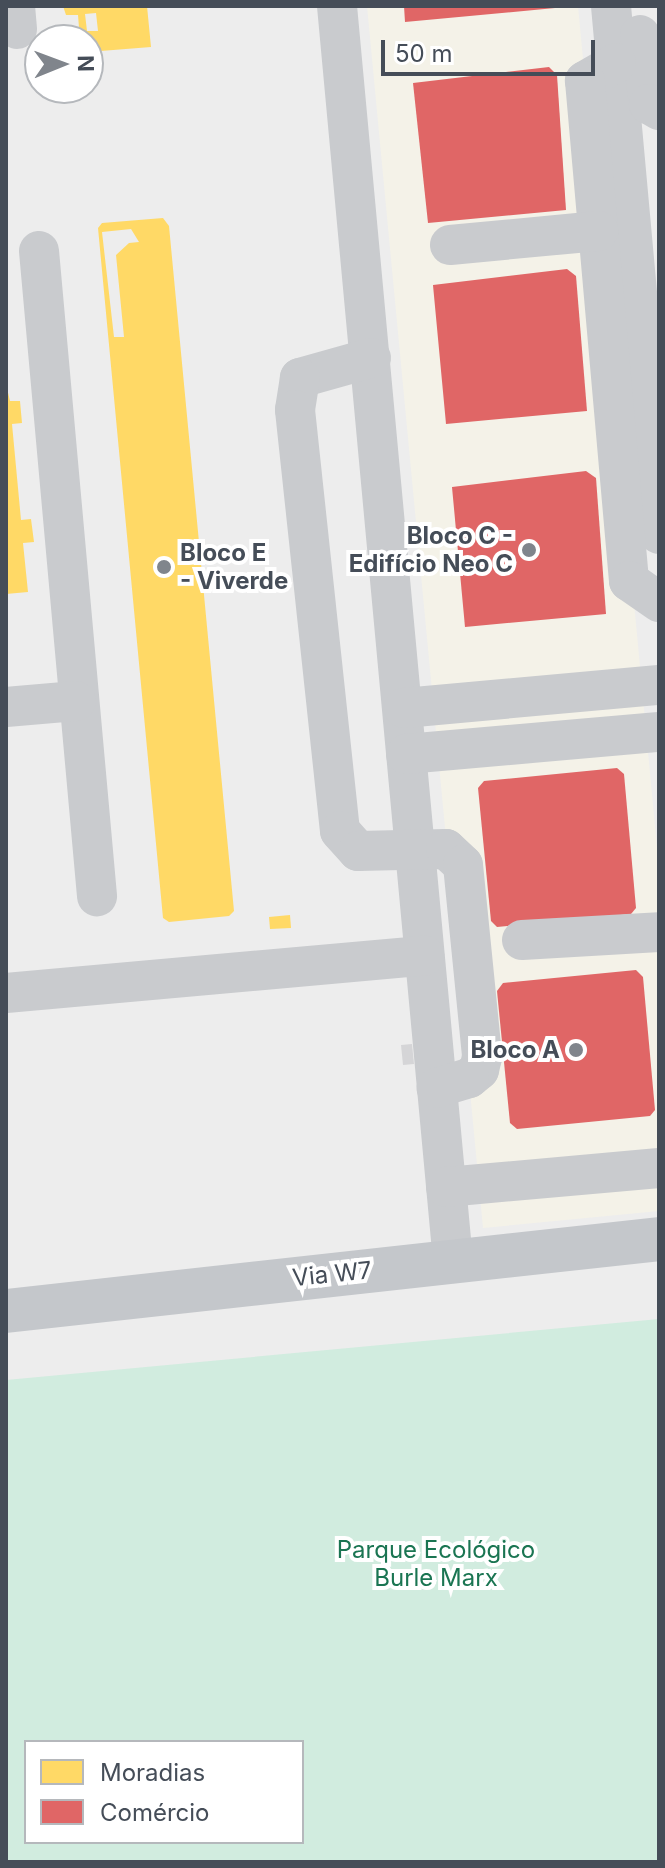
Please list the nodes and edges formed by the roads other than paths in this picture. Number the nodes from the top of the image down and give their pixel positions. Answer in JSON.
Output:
{"nodes":[{"id":1,"x":337,"y":6,"type":"edge"},
{"id":2,"x":630,"y":19,"type":"edge"},
{"id":3,"x":616,"y":63,"type":"junction"},
{"id":4,"x":659,"y":110,"type":"edge"},
{"id":5,"x":598,"y":231,"type":"junction"},
{"id":6,"x":450,"y":245,"type":"dead end"},
{"id":7,"x":39,"y":251,"type":"dead end"},
{"id":8,"x":371,"y":358,"type":"junction"},
{"id":9,"x":654,"y":425,"type":"edge"},
{"id":10,"x":659,"y":534,"type":"edge"},
{"id":11,"x":659,"y":602,"type":"edge"},
{"id":12,"x":659,"y":685,"type":"edge"},
{"id":13,"x":76,"y":701,"type":"junction"},
{"id":14,"x":6,"y":707,"type":"edge"},
{"id":15,"x":404,"y":708,"type":"junction"},
{"id":16,"x":659,"y":732,"type":"edge"},
{"id":17,"x":406,"y":754,"type":"junction"},
{"id":18,"x":414,"y":846,"type":"junction"},
{"id":19,"x":97,"y":896,"type":"dead end"},
{"id":20,"x":659,"y":932,"type":"edge"},
{"id":21,"x":522,"y":940,"type":"dead end"},
{"id":22,"x":424,"y":956,"type":"junction"},
{"id":23,"x":6,"y":993,"type":"edge"},
{"id":24,"x":437,"y":1088,"type":"junction"},
{"id":25,"x":659,"y":1168,"type":"edge"},
{"id":26,"x":446,"y":1187,"type":"junction"},
{"id":27,"x":659,"y":1239,"type":"edge"},
{"id":28,"x":453,"y":1261,"type":"junction"},
{"id":29,"x":6,"y":1311,"type":"edge"}],
"edges":[{"from":1,"to":8,"type":"street"},
{"from":2,"to":3,"type":"street"},
{"from":2,"to":4,"type":"street"},
{"from":3,"to":5,"type":"street"},
{"from":3,"to":9,"type":"street"},
{"from":5,"to":6,"type":"street"},
{"from":5,"to":11,"type":"street"},
{"from":7,"to":13,"type":"street"},
{"from":8,"to":15,"type":"street"},
{"from":8,"to":18,"type":"street"},
{"from":9,"to":10,"type":"street"},
{"from":12,"to":15,"type":"street"},
{"from":13,"to":14,"type":"street"},
{"from":13,"to":19,"type":"street"},
{"from":15,"to":17,"type":"street"},
{"from":16,"to":17,"type":"street"},
{"from":17,"to":18,"type":"street"},
{"from":18,"to":22,"type":"street"},
{"from":18,"to":24,"type":"street"},
{"from":20,"to":21,"type":"street"},
{"from":22,"to":23,"type":"street"},
{"from":22,"to":24,"type":"street"},
{"from":24,"to":26,"type":"street"},
{"from":25,"to":26,"type":"street"},
{"from":26,"to":28,"type":"street"},
{"from":27,"to":28,"type":"main road","name":"Via W7"},
{"from":28,"to":29,"type":"main road","name":"Via W7"}]}
